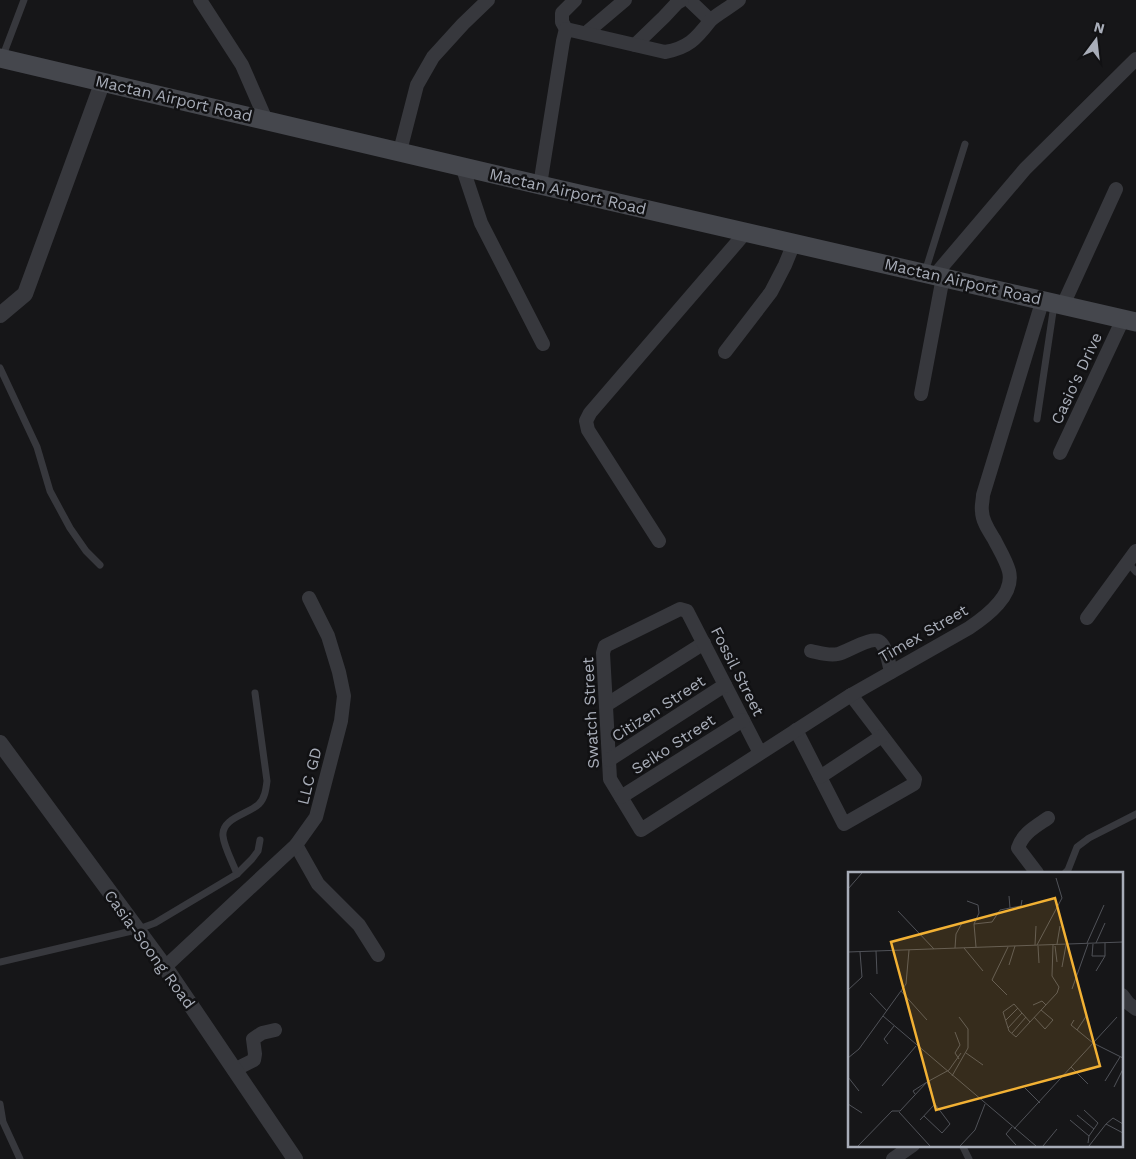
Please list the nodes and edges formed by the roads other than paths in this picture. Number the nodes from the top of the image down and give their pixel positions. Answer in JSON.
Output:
{"nodes":[{"id":1,"x":24,"y":0,"type":"edge"},
{"id":2,"x":200,"y":0,"type":"edge"},
{"id":3,"x":488,"y":0,"type":"edge"},
{"id":4,"x":575,"y":0,"type":"edge"},
{"id":5,"x":625,"y":0,"type":"edge"},
{"id":6,"x":682,"y":0,"type":"edge"},
{"id":7,"x":689,"y":0,"type":"edge"},
{"id":8,"x":739,"y":0,"type":"edge"},
{"id":9,"x":710,"y":20,"type":"junction"},
{"id":10,"x":566,"y":29,"type":"junction"},
{"id":11,"x":586,"y":33,"type":"junction"},
{"id":12,"x":635,"y":45,"type":"junction"},
{"id":13,"x":1,"y":58,"type":"edge"},
{"id":14,"x":1136,"y":59,"type":"edge"},
{"id":15,"x":103,"y":81,"type":"junction"},
{"id":16,"x":266,"y":120,"type":"junction"},
{"id":17,"x":965,"y":144,"type":"dead end"},
{"id":18,"x":400,"y":151,"type":"junction"},
{"id":19,"x":462,"y":166,"type":"junction"},
{"id":20,"x":540,"y":185,"type":"junction"},
{"id":21,"x":1116,"y":189,"type":"dead end"},
{"id":22,"x":746,"y":232,"type":"junction"},
{"id":23,"x":794,"y":243,"type":"junction"},
{"id":24,"x":934,"y":275,"type":"junction"},
{"id":25,"x":1054,"y":302,"type":"junction"},
{"id":26,"x":0,"y":315,"type":"edge"},
{"id":27,"x":1129,"y":320,"type":"edge"},
{"id":28,"x":543,"y":344,"type":"dead end"},
{"id":29,"x":725,"y":352,"type":"dead end"},
{"id":30,"x":0,"y":368,"type":"edge"},
{"id":31,"x":921,"y":394,"type":"dead end"},
{"id":32,"x":1037,"y":419,"type":"dead end"},
{"id":33,"x":1060,"y":453,"type":"dead end"},
{"id":34,"x":658,"y":541,"type":"dead end"},
{"id":35,"x":1136,"y":551,"type":"edge"},
{"id":36,"x":100,"y":565,"type":"dead end"},
{"id":37,"x":1132,"y":567,"type":"edge"},
{"id":38,"x":309,"y":598,"type":"dead end"},
{"id":39,"x":1087,"y":618,"type":"dead end"},
{"id":40,"x":704,"y":642,"type":"junction"},
{"id":41,"x":605,"y":646,"type":"joint"},
{"id":42,"x":811,"y":651,"type":"dead end"},
{"id":43,"x":891,"y":672,"type":"junction"},
{"id":44,"x":725,"y":684,"type":"junction"},
{"id":45,"x":255,"y":693,"type":"dead end"},
{"id":46,"x":851,"y":695,"type":"junction"},
{"id":47,"x":606,"y":705,"type":"junction"},
{"id":48,"x":743,"y":720,"type":"junction"},
{"id":49,"x":796,"y":730,"type":"junction"},
{"id":50,"x":882,"y":736,"type":"junction"},
{"id":51,"x":0,"y":743,"type":"edge"},
{"id":52,"x":760,"y":753,"type":"junction"},
{"id":53,"x":609,"y":760,"type":"junction"},
{"id":54,"x":820,"y":777,"type":"junction"},
{"id":55,"x":621,"y":797,"type":"junction"},
{"id":56,"x":1136,"y":814,"type":"edge"},
{"id":57,"x":1048,"y":818,"type":"dead end"},
{"id":58,"x":641,"y":830,"type":"joint"},
{"id":59,"x":260,"y":840,"type":"dead end"},
{"id":60,"x":296,"y":845,"type":"junction"},
{"id":61,"x":1036,"y":872,"type":"edge"},
{"id":62,"x":1066,"y":872,"type":"edge"},
{"id":63,"x":237,"y":874,"type":"junction"},
{"id":64,"x":136,"y":930,"type":"junction"},
{"id":65,"x":378,"y":955,"type":"dead end"},
{"id":66,"x":0,"y":962,"type":"edge"},
{"id":67,"x":165,"y":967,"type":"junction"},
{"id":68,"x":275,"y":1030,"type":"dead end"},
{"id":69,"x":234,"y":1070,"type":"junction"},
{"id":70,"x":0,"y":1104,"type":"edge"},
{"id":71,"x":2,"y":1123,"type":"edge"},
{"id":72,"x":912,"y":1146,"type":"edge"},
{"id":73,"x":962,"y":1146,"type":"edge"},
{"id":74,"x":20,"y":1159,"type":"edge"},
{"id":75,"x":295,"y":1159,"type":"edge"},
{"id":76,"x":893,"y":1159,"type":"edge"},
{"id":77,"x":969,"y":1159,"type":"edge"}],
"edges":[{"from":1,"to":13,"type":"lane"},
{"from":2,"to":16,"type":"street"},
{"from":3,"to":18,"type":"street"},
{"from":4,"to":10,"type":"street"},
{"from":5,"to":11,"type":"street"},
{"from":6,"to":12,"type":"street"},
{"from":7,"to":9,"type":"street"},
{"from":8,"to":9,"type":"street"},
{"from":9,"to":12,"type":"street"},
{"from":10,"to":11,"type":"street"},
{"from":10,"to":20,"type":"street"},
{"from":11,"to":12,"type":"street"},
{"from":13,"to":15,"type":"main road","name":"Mactan Airport Road"},
{"from":14,"to":24,"type":"street"},
{"from":15,"to":16,"type":"main road","name":"Mactan Airport Road"},
{"from":15,"to":26,"type":"street"},
{"from":16,"to":18,"type":"main road","name":"Mactan Airport Road"},
{"from":17,"to":24,"type":"lane"},
{"from":18,"to":19,"type":"main road","name":"Mactan Airport Road"},
{"from":19,"to":20,"type":"main road","name":"Mactan Airport Road"},
{"from":19,"to":28,"type":"street"},
{"from":20,"to":22,"type":"main road","name":"Mactan Airport Road"},
{"from":21,"to":25,"type":"street"},
{"from":22,"to":23,"type":"main road","name":"Mactan Airport Road"},
{"from":22,"to":34,"type":"street"},
{"from":23,"to":24,"type":"main road","name":"Mactan Airport Road"},
{"from":23,"to":29,"type":"street"},
{"from":24,"to":25,"type":"main road","name":"Mactan Airport Road"},
{"from":24,"to":31,"type":"street"},
{"from":25,"to":27,"type":"main road","name":"Mactan Airport Road"},
{"from":25,"to":32,"type":"lane"},
{"from":25,"to":43,"type":"street","name":"Timex Street"},
{"from":27,"to":33,"type":"street","name":"Casio's Drive"},
{"from":30,"to":36,"type":"lane"},
{"from":35,"to":37,"type":"street"},
{"from":37,"to":39,"type":"street"},
{"from":38,"to":60,"type":"street","name":"LLC GD"},
{"from":40,"to":41,"type":"street","name":"Fossil Street"},
{"from":40,"to":44,"type":"street","name":"Fossil Street"},
{"from":40,"to":47,"type":"street"},
{"from":41,"to":47,"type":"street","name":"Swatch Street"},
{"from":42,"to":43,"type":"street"},
{"from":43,"to":46,"type":"street","name":"Timex Street"},
{"from":44,"to":48,"type":"street","name":"Fossil Street"},
{"from":44,"to":53,"type":"street","name":"Citizen Street"},
{"from":45,"to":63,"type":"lane"},
{"from":46,"to":49,"type":"street","name":"Timex Street"},
{"from":46,"to":50,"type":"street"},
{"from":47,"to":53,"type":"street","name":"Swatch Street"},
{"from":48,"to":52,"type":"street","name":"Fossil Street"},
{"from":48,"to":55,"type":"street","name":"Seiko Street"},
{"from":49,"to":52,"type":"street","name":"Timex Street"},
{"from":49,"to":54,"type":"street"},
{"from":50,"to":54,"type":"street"},
{"from":50,"to":54,"type":"street"},
{"from":51,"to":64,"type":"street","name":"Casia-Soong Road"},
{"from":52,"to":58,"type":"street","name":"Timex Street"},
{"from":53,"to":55,"type":"street","name":"Swatch Street"},
{"from":55,"to":58,"type":"street","name":"Swatch Street"},
{"from":56,"to":62,"type":"lane"},
{"from":57,"to":61,"type":"street"},
{"from":59,"to":63,"type":"lane"},
{"from":60,"to":65,"type":"street"},
{"from":60,"to":67,"type":"street","name":"LLC GD"},
{"from":63,"to":64,"type":"lane"},
{"from":64,"to":66,"type":"lane"},
{"from":64,"to":67,"type":"street","name":"Casia-Soong Road"},
{"from":67,"to":69,"type":"street","name":"Casia-Soong Road"},
{"from":68,"to":69,"type":"street"},
{"from":69,"to":75,"type":"street","name":"Casia-Soong Road"},
{"from":70,"to":71,"type":"lane"},
{"from":71,"to":74,"type":"lane"},
{"from":72,"to":76,"type":"street"},
{"from":73,"to":77,"type":"lane"}]}
